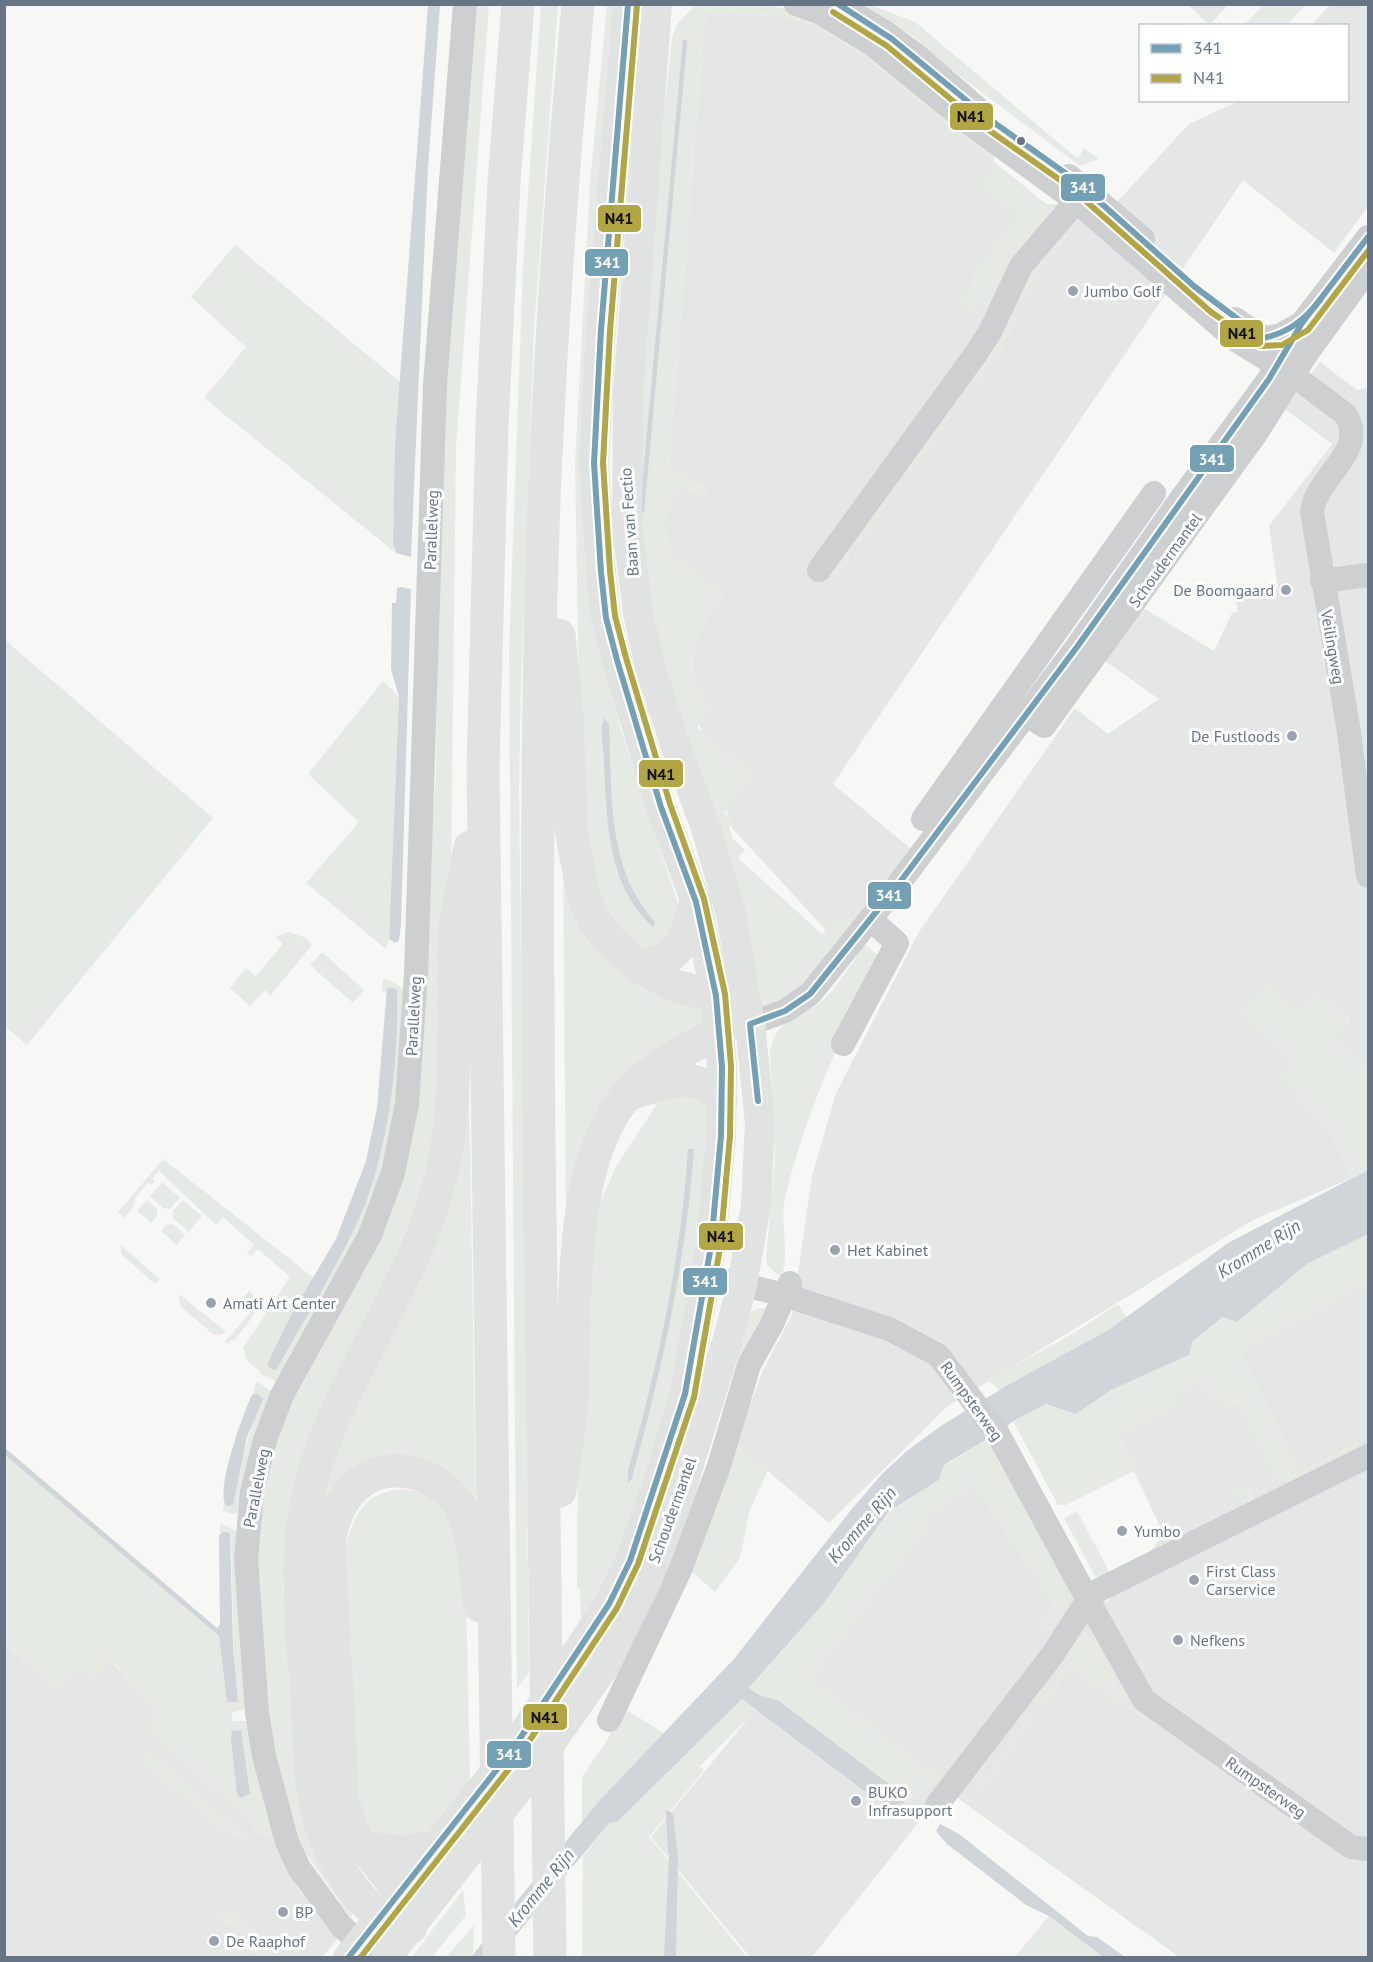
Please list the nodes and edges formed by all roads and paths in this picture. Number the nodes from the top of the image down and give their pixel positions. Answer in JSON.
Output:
{"nodes":[{"id":1,"x":465,"y":4,"type":"edge"},
{"id":2,"x":518,"y":4,"type":"edge"},
{"id":3,"x":578,"y":4,"type":"edge"},
{"id":4,"x":628,"y":4,"type":"edge"},
{"id":5,"x":657,"y":4,"type":"edge"},
{"id":6,"x":796,"y":4,"type":"edge"},
{"id":7,"x":837,"y":4,"type":"edge"},
{"id":8,"x":1081,"y":195,"type":"junction"},
{"id":9,"x":1368,"y":237,"type":"edge"},
{"id":10,"x":1368,"y":269,"type":"edge"},
{"id":11,"x":1302,"y":324,"type":"junction"},
{"id":12,"x":1263,"y":338,"type":"junction"},
{"id":13,"x":1285,"y":370,"type":"junction"},
{"id":14,"x":545,"y":478,"type":"junction"},
{"id":15,"x":1154,"y":493,"type":"dead end"},
{"id":16,"x":819,"y":570,"type":"dead end"},
{"id":17,"x":1368,"y":575,"type":"edge"},
{"id":18,"x":1322,"y":581,"type":"junction"},
{"id":19,"x":1055,"y":632,"type":"junction"},
{"id":20,"x":1077,"y":647,"type":"junction"},
{"id":21,"x":1027,"y":715,"type":"junction"},
{"id":22,"x":483,"y":769,"type":"junction"},
{"id":23,"x":1362,"y":777,"type":"edge"},
{"id":24,"x":923,"y":819,"type":"dead end"},
{"id":25,"x":1368,"y":876,"type":"edge"},
{"id":26,"x":696,"y":902,"type":"junction"},
{"id":27,"x":870,"y":919,"type":"junction"},
{"id":28,"x":639,"y":967,"type":"junction"},
{"id":29,"x":716,"y":996,"type":"junction"},
{"id":30,"x":735,"y":1028,"type":"junction"},
{"id":31,"x":843,"y":1044,"type":"dead end"},
{"id":32,"x":628,"y":1094,"type":"junction"},
{"id":33,"x":721,"y":1100,"type":"junction"},
{"id":34,"x":706,"y":1276,"type":"junction"},
{"id":35,"x":742,"y":1285,"type":"junction"},
{"id":36,"x":787,"y":1289,"type":"junction"},
{"id":37,"x":1368,"y":1456,"type":"edge"},
{"id":38,"x":1088,"y":1600,"type":"junction"},
{"id":39,"x":545,"y":1609,"type":"junction"},
{"id":40,"x":497,"y":1714,"type":"junction"},
{"id":41,"x":609,"y":1720,"type":"dead end"},
{"id":42,"x":937,"y":1805,"type":"dead end"},
{"id":43,"x":363,"y":1847,"type":"junction"},
{"id":44,"x":437,"y":1847,"type":"junction"},
{"id":45,"x":1368,"y":1849,"type":"edge"},
{"id":46,"x":390,"y":1904,"type":"junction"},
{"id":47,"x":411,"y":1927,"type":"junction"},
{"id":48,"x":362,"y":1952,"type":"edge"},
{"id":49,"x":386,"y":1958,"type":"edge"},
{"id":50,"x":499,"y":1958,"type":"edge"},
{"id":51,"x":550,"y":1958,"type":"edge"}],
"edges":[{"from":1,"to":48,"type":"street","name":"Parallelweg"},
{"from":2,"to":22,"type":"highway"},
{"from":3,"to":14,"type":"highway"},
{"from":4,"to":26,"type":"main road","name":"Baan van Fectio"},
{"from":5,"to":30,"type":"main road","name":"Baan van Fectio"},
{"from":6,"to":8,"type":"street"},
{"from":7,"to":8,"type":"street"},
{"from":8,"to":12,"type":"street"},
{"from":8,"to":13,"type":"street"},
{"from":8,"to":16,"type":"street"},
{"from":9,"to":11,"type":"street","name":"Schoudermantel"},
{"from":10,"to":13,"type":"street","name":"Schoudermantel"},
{"from":11,"to":12,"type":"street"},
{"from":11,"to":13,"type":"street","name":"Schoudermantel"},
{"from":12,"to":13,"type":"street"},
{"from":13,"to":18,"type":"street","name":"Veilingweg"},
{"from":13,"to":20,"type":"street","name":"Schoudermantel"},
{"from":13,"to":21,"type":"street","name":"Schoudermantel"},
{"from":14,"to":28,"type":"highway"},
{"from":14,"to":39,"type":"highway"},
{"from":15,"to":19,"type":"street"},
{"from":17,"to":18,"type":"street"},
{"from":18,"to":23,"type":"street","name":"Veilingweg"},
{"from":19,"to":20,"type":"street"},
{"from":19,"to":24,"type":"street"},
{"from":20,"to":21,"type":"street","name":"Schoudermantel"},
{"from":21,"to":27,"type":"street","name":"Schoudermantel"},
{"from":22,"to":40,"type":"highway"},
{"from":22,"to":46,"type":"highway"},
{"from":23,"to":25,"type":"street","name":"Veilingweg"},
{"from":26,"to":28,"type":"highway"},
{"from":26,"to":29,"type":"main road","name":"Baan van Fectio"},
{"from":27,"to":30,"type":"street","name":"Schoudermantel"},
{"from":27,"to":31,"type":"street"},
{"from":28,"to":29,"type":"highway"},
{"from":29,"to":30,"type":"highway"},
{"from":30,"to":32,"type":"highway"},
{"from":30,"to":33,"type":"main road","name":"Schoudermantel"},
{"from":30,"to":35,"type":"main road","name":"Schoudermantel"},
{"from":32,"to":33,"type":"highway"},
{"from":32,"to":39,"type":"highway"},
{"from":33,"to":34,"type":"main road","name":"Schoudermantel"},
{"from":34,"to":35,"type":"street","name":"Rumpsterweg"},
{"from":34,"to":44,"type":"main road","name":"Schoudermantel"},
{"from":35,"to":36,"type":"street","name":"Rumpsterweg"},
{"from":35,"to":47,"type":"main road","name":"Schoudermantel"},
{"from":36,"to":38,"type":"street","name":"Rumpsterweg"},
{"from":36,"to":41,"type":"street","name":"Schoudermantel"},
{"from":37,"to":38,"type":"street"},
{"from":38,"to":42,"type":"street"},
{"from":38,"to":45,"type":"street","name":"Rumpsterweg"},
{"from":39,"to":51,"type":"highway"},
{"from":40,"to":43,"type":"highway"},
{"from":40,"to":50,"type":"highway"},
{"from":43,"to":44,"type":"highway"},
{"from":43,"to":46,"type":"highway"},
{"from":44,"to":46,"type":"main road","name":"Schoudermantel"},
{"from":46,"to":47,"type":"highway"},
{"from":46,"to":48,"type":"main road","name":"Schoudermantel"},
{"from":47,"to":49,"type":"main road","name":"Schoudermantel"}]}
